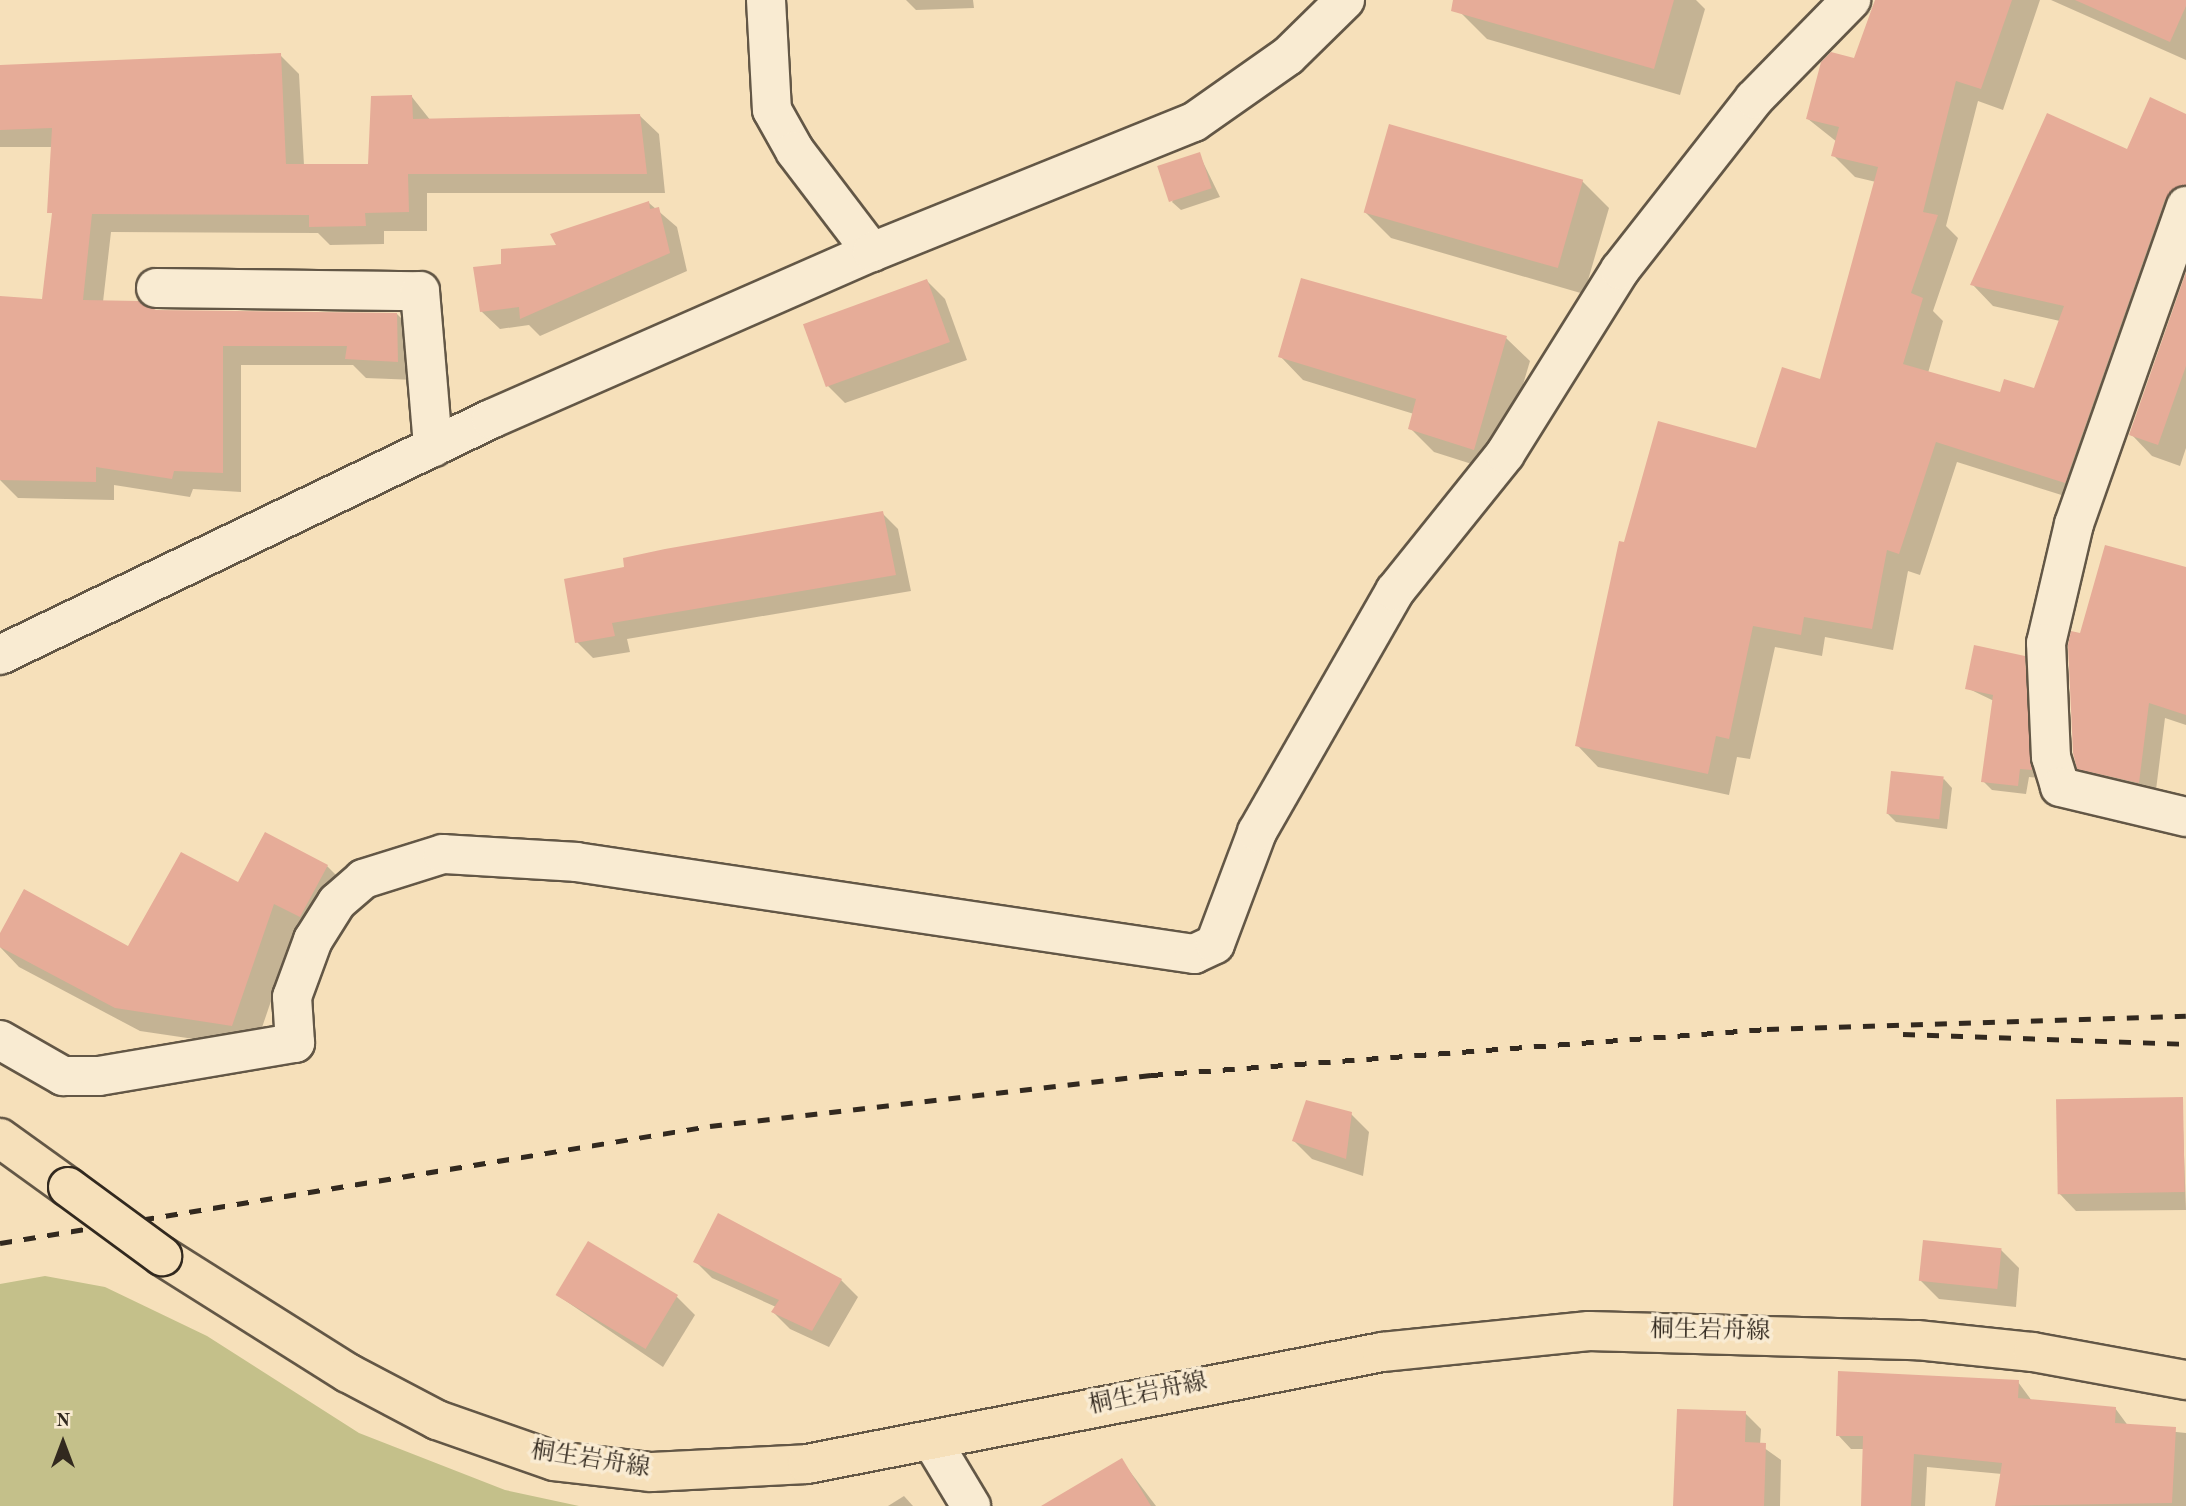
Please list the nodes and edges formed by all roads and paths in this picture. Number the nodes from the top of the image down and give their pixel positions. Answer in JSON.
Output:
{"nodes":[{"id":1,"x":766,"y":0,"type":"edge"},
{"id":2,"x":1345,"y":0,"type":"edge"},
{"id":3,"x":1851,"y":0,"type":"edge"},
{"id":4,"x":2183,"y":220,"type":"edge"},
{"id":5,"x":873,"y":252,"type":"junction"},
{"id":6,"x":156,"y":288,"type":"dead end"},
{"id":7,"x":433,"y":447,"type":"junction"},
{"id":8,"x":0,"y":655,"type":"edge"},
{"id":9,"x":2186,"y":817,"type":"edge"},
{"id":10,"x":0,"y":1040,"type":"edge"},
{"id":11,"x":0,"y":1138,"type":"edge"},
{"id":12,"x":2186,"y":1380,"type":"edge"},
{"id":13,"x":932,"y":1441,"type":"junction"},
{"id":14,"x":971,"y":1506,"type":"edge"}],
"edges":[{"from":1,"to":5,"type":"street"},
{"from":2,"to":5,"type":"street"},
{"from":3,"to":10,"type":"street"},
{"from":4,"to":9,"type":"street"},
{"from":5,"to":7,"type":"street"},
{"from":6,"to":7,"type":"street"},
{"from":7,"to":8,"type":"street"},
{"from":11,"to":13,"type":"main road","name":"桐生岩舟線","bridge":true},
{"from":12,"to":13,"type":"main road","name":"桐生岩舟線"},
{"from":13,"to":14,"type":"street"}]}
